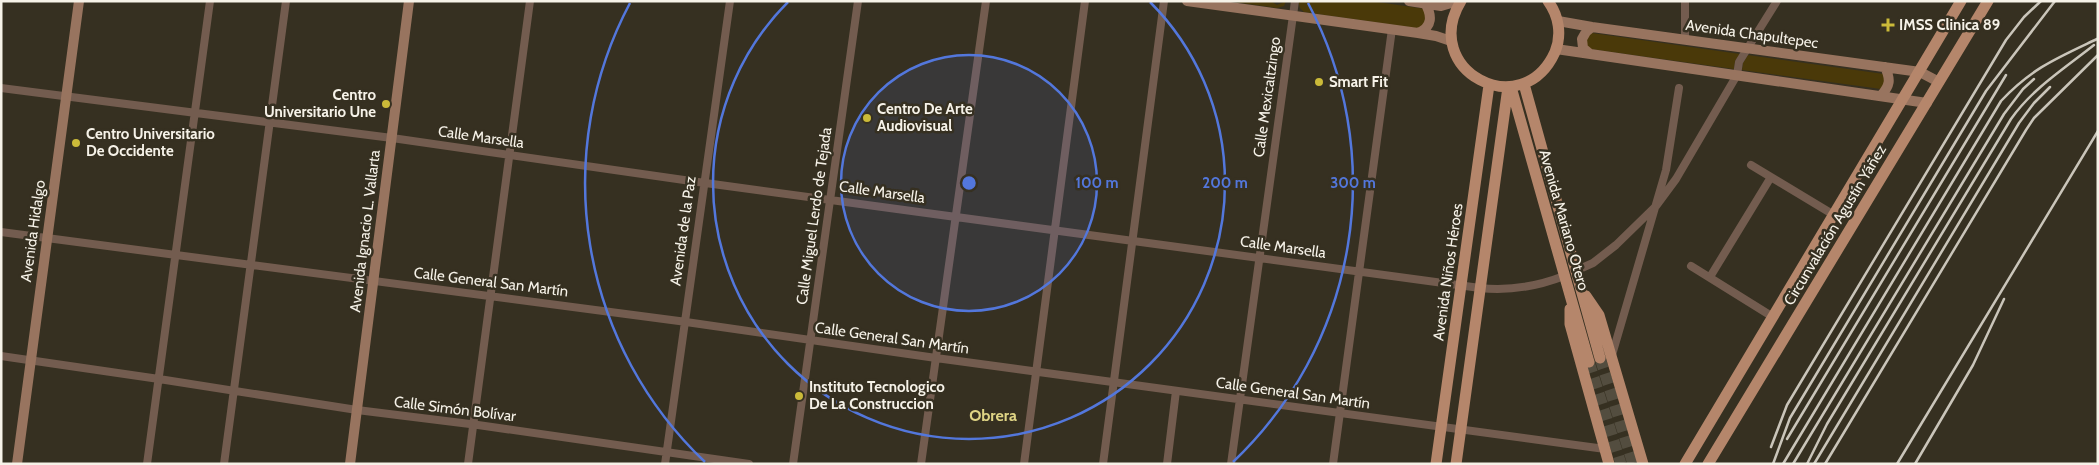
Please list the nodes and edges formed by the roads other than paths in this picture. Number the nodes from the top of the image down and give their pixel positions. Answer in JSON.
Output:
{"nodes":[{"id":1,"x":79,"y":1,"type":"edge"},
{"id":2,"x":210,"y":1,"type":"edge"},
{"id":3,"x":286,"y":1,"type":"edge"},
{"id":4,"x":409,"y":1,"type":"edge"},
{"id":5,"x":530,"y":1,"type":"edge"},
{"id":6,"x":730,"y":1,"type":"edge"},
{"id":7,"x":858,"y":1,"type":"edge"},
{"id":8,"x":986,"y":1,"type":"edge"},
{"id":9,"x":1085,"y":1,"type":"edge"},
{"id":10,"x":1164,"y":1,"type":"edge"},
{"id":11,"x":1187,"y":1,"type":"edge"},
{"id":12,"x":1294,"y":1,"type":"edge"},
{"id":13,"x":1410,"y":1,"type":"edge"},
{"id":14,"x":1459,"y":1,"type":"edge"},
{"id":15,"x":1685,"y":1,"type":"edge"},
{"id":16,"x":1777,"y":1,"type":"edge"},
{"id":17,"x":1961,"y":1,"type":"edge"},
{"id":18,"x":1988,"y":1,"type":"edge"},
{"id":19,"x":1425,"y":3,"type":"junction"},
{"id":20,"x":1553,"y":3,"type":"edge"},
{"id":21,"x":1292,"y":16,"type":"junction"},
{"id":22,"x":1558,"y":21,"type":"junction"},
{"id":23,"x":1592,"y":27,"type":"junction"},
{"id":24,"x":1392,"y":29,"type":"junction"},
{"id":25,"x":1418,"y":33,"type":"junction"},
{"id":26,"x":1685,"y":40,"type":"junction"},
{"id":27,"x":1451,"y":41,"type":"junction"},
{"id":28,"x":1748,"y":48,"type":"junction"},
{"id":29,"x":1556,"y":49,"type":"junction"},
{"id":30,"x":1589,"y":53,"type":"junction"},
{"id":31,"x":1885,"y":67,"type":"junction"},
{"id":32,"x":1920,"y":72,"type":"junction"},
{"id":33,"x":1738,"y":75,"type":"junction"},
{"id":34,"x":1939,"y":82,"type":"junction"},
{"id":35,"x":1524,"y":84,"type":"junction"},
{"id":36,"x":1489,"y":85,"type":"junction"},
{"id":37,"x":1509,"y":87,"type":"junction"},
{"id":38,"x":1,"y":88,"type":"edge"},
{"id":39,"x":1679,"y":88,"type":"dead end"},
{"id":40,"x":1881,"y":96,"type":"junction"},
{"id":41,"x":66,"y":97,"type":"junction"},
{"id":42,"x":1902,"y":99,"type":"junction"},
{"id":43,"x":1927,"y":103,"type":"junction"},
{"id":44,"x":195,"y":112,"type":"junction"},
{"id":45,"x":270,"y":122,"type":"junction"},
{"id":46,"x":392,"y":138,"type":"junction"},
{"id":47,"x":509,"y":154,"type":"junction"},
{"id":48,"x":1751,"y":165,"type":"dead end"},
{"id":49,"x":1771,"y":178,"type":"junction"},
{"id":50,"x":704,"y":182,"type":"junction"},
{"id":51,"x":830,"y":199,"type":"junction"},
{"id":52,"x":1656,"y":206,"type":"junction"},
{"id":53,"x":1834,"y":215,"type":"junction"},
{"id":54,"x":956,"y":216,"type":"junction"},
{"id":55,"x":1055,"y":229,"type":"junction"},
{"id":56,"x":1,"y":232,"type":"edge"},
{"id":57,"x":47,"y":238,"type":"junction"},
{"id":58,"x":1132,"y":240,"type":"junction"},
{"id":59,"x":176,"y":254,"type":"junction"},
{"id":60,"x":1259,"y":258,"type":"junction"},
{"id":61,"x":250,"y":265,"type":"junction"},
{"id":62,"x":1692,"y":266,"type":"dead end"},
{"id":63,"x":1359,"y":272,"type":"junction"},
{"id":64,"x":1570,"y":274,"type":"junction"},
{"id":65,"x":1710,"y":277,"type":"junction"},
{"id":66,"x":374,"y":281,"type":"junction"},
{"id":67,"x":1794,"y":282,"type":"junction"},
{"id":68,"x":1461,"y":286,"type":"junction"},
{"id":69,"x":1480,"y":288,"type":"junction"},
{"id":70,"x":1574,"y":290,"type":"junction"},
{"id":71,"x":1810,"y":293,"type":"junction"},
{"id":72,"x":490,"y":296,"type":"junction"},
{"id":73,"x":1773,"y":317,"type":"junction"},
{"id":74,"x":684,"y":322,"type":"junction"},
{"id":75,"x":810,"y":340,"type":"junction"},
{"id":76,"x":1,"y":356,"type":"edge"},
{"id":77,"x":936,"y":358,"type":"junction"},
{"id":78,"x":1600,"y":359,"type":"junction"},
{"id":79,"x":31,"y":361,"type":"junction"},
{"id":80,"x":1036,"y":372,"type":"junction"},
{"id":81,"x":159,"y":379,"type":"junction"},
{"id":82,"x":1114,"y":382,"type":"junction"},
{"id":83,"x":233,"y":390,"type":"junction"},
{"id":84,"x":1176,"y":391,"type":"junction"},
{"id":85,"x":1240,"y":399,"type":"junction"},
{"id":86,"x":357,"y":410,"type":"junction"},
{"id":87,"x":1340,"y":413,"type":"junction"},
{"id":88,"x":473,"y":424,"type":"junction"},
{"id":89,"x":1441,"y":427,"type":"junction"},
{"id":90,"x":1461,"y":429,"type":"junction"},
{"id":91,"x":1605,"y":449,"type":"junction"},
{"id":92,"x":666,"y":452,"type":"junction"},
{"id":93,"x":17,"y":464,"type":"edge"},
{"id":94,"x":147,"y":464,"type":"edge"},
{"id":95,"x":224,"y":464,"type":"edge"},
{"id":96,"x":350,"y":464,"type":"edge"},
{"id":97,"x":468,"y":464,"type":"edge"},
{"id":98,"x":665,"y":464,"type":"edge"},
{"id":99,"x":749,"y":464,"type":"edge"},
{"id":100,"x":793,"y":464,"type":"edge"},
{"id":101,"x":921,"y":464,"type":"edge"},
{"id":102,"x":1024,"y":464,"type":"edge"},
{"id":103,"x":1103,"y":464,"type":"edge"},
{"id":104,"x":1167,"y":464,"type":"edge"},
{"id":105,"x":1231,"y":464,"type":"edge"},
{"id":106,"x":1333,"y":464,"type":"edge"},
{"id":107,"x":1436,"y":464,"type":"edge"},
{"id":108,"x":1456,"y":464,"type":"edge"},
{"id":109,"x":1609,"y":464,"type":"edge"},
{"id":110,"x":1643,"y":464,"type":"edge"},
{"id":111,"x":1683,"y":464,"type":"edge"},
{"id":112,"x":1708,"y":464,"type":"edge"}],
"edges":[{"from":1,"to":41,"type":"street","name":"Avenida Hidalgo"},
{"from":2,"to":44,"type":"street"},
{"from":3,"to":45,"type":"street"},
{"from":4,"to":46,"type":"street","name":"Avenida Ignacio L. Vallarta"},
{"from":5,"to":47,"type":"street"},
{"from":6,"to":50,"type":"street","name":"Avenida de la Paz"},
{"from":7,"to":51,"type":"street","name":"Calle Miguel Lerdo de Tejada"},
{"from":8,"to":54,"type":"street"},
{"from":9,"to":55,"type":"street"},
{"from":10,"to":58,"type":"street"},
{"from":11,"to":21,"type":"street"},
{"from":12,"to":21,"type":"street","name":"Calle Mexicaltzingo"},
{"from":13,"to":19,"type":"street"},
{"from":14,"to":19,"type":"street"},
{"from":14,"to":27,"type":"main road"},
{"from":15,"to":26,"type":"street"},
{"from":16,"to":28,"type":"street"},
{"from":17,"to":32,"type":"main road","name":"Circunvalación Agustín Yáñez"},
{"from":18,"to":34,"type":"main road","name":"Circunvalación Agustín Yáñez"},
{"from":19,"to":25,"type":"street"},
{"from":20,"to":22,"type":"main road"},
{"from":21,"to":24,"type":"street"},
{"from":21,"to":60,"type":"street","name":"Calle Mexicaltzingo"},
{"from":22,"to":23,"type":"street","name":"Avenida Chapultepec"},
{"from":22,"to":29,"type":"main road"},
{"from":23,"to":26,"type":"street","name":"Avenida Chapultepec"},
{"from":23,"to":30,"type":"street"},
{"from":24,"to":25,"type":"street"},
{"from":24,"to":63,"type":"street"},
{"from":25,"to":27,"type":"street"},
{"from":26,"to":28,"type":"street","name":"Avenida Chapultepec"},
{"from":27,"to":36,"type":"main road"},
{"from":28,"to":31,"type":"street","name":"Avenida Chapultepec"},
{"from":28,"to":33,"type":"street"},
{"from":29,"to":30,"type":"street"},
{"from":29,"to":35,"type":"main road"},
{"from":30,"to":33,"type":"street"},
{"from":31,"to":32,"type":"street","name":"Avenida Chapultepec"},
{"from":31,"to":40,"type":"street"},
{"from":32,"to":34,"type":"street","name":"Avenida Chapultepec"},
{"from":32,"to":42,"type":"main road","name":"Circunvalación Agustín Yáñez"},
{"from":33,"to":40,"type":"street"},
{"from":33,"to":52,"type":"street"},
{"from":34,"to":43,"type":"main road","name":"Circunvalación Agustín Yáñez"},
{"from":35,"to":37,"type":"main road"},
{"from":35,"to":64,"type":"main road","name":"Avenida Mariano Otero"},
{"from":36,"to":37,"type":"main road"},
{"from":36,"to":68,"type":"main road","name":"Avenida Niños Héroes"},
{"from":37,"to":64,"type":"main road","name":"Avenida Mariano Otero"},
{"from":37,"to":69,"type":"main road"},
{"from":38,"to":41,"type":"street","name":"Calle Marsella"},
{"from":39,"to":52,"type":"street"},
{"from":40,"to":42,"type":"street"},
{"from":41,"to":44,"type":"street","name":"Calle Marsella"},
{"from":41,"to":57,"type":"street","name":"Avenida Hidalgo"},
{"from":42,"to":43,"type":"street"},
{"from":42,"to":53,"type":"main road","name":"Circunvalación Agustín Yáñez"},
{"from":43,"to":71,"type":"main road","name":"Circunvalación Agustín Yáñez"},
{"from":44,"to":45,"type":"street","name":"Calle Marsella"},
{"from":44,"to":59,"type":"street"},
{"from":45,"to":46,"type":"street","name":"Calle Marsella"},
{"from":45,"to":61,"type":"street"},
{"from":46,"to":47,"type":"street","name":"Calle Marsella"},
{"from":46,"to":66,"type":"street","name":"Avenida Ignacio L. Vallarta"},
{"from":47,"to":50,"type":"street","name":"Calle Marsella"},
{"from":47,"to":72,"type":"street"},
{"from":48,"to":49,"type":"street"},
{"from":49,"to":53,"type":"street"},
{"from":49,"to":65,"type":"street"},
{"from":50,"to":51,"type":"street","name":"Calle Marsella"},
{"from":50,"to":74,"type":"street","name":"Avenida de la Paz"},
{"from":51,"to":54,"type":"street","name":"Calle Marsella"},
{"from":51,"to":75,"type":"street","name":"Calle Miguel Lerdo de Tejada"},
{"from":52,"to":64,"type":"street","name":"Calle Marsella"},
{"from":52,"to":78,"type":"street"},
{"from":53,"to":67,"type":"main road","name":"Circunvalación Agustín Yáñez"},
{"from":54,"to":55,"type":"street","name":"Calle Marsella"},
{"from":54,"to":77,"type":"street"},
{"from":55,"to":58,"type":"street","name":"Calle Marsella"},
{"from":55,"to":80,"type":"street"},
{"from":56,"to":57,"type":"street","name":"Calle General San Martín"},
{"from":57,"to":59,"type":"street","name":"Calle General San Martín"},
{"from":57,"to":79,"type":"street","name":"Avenida Hidalgo"},
{"from":58,"to":60,"type":"street","name":"Calle Marsella"},
{"from":58,"to":82,"type":"street"},
{"from":59,"to":61,"type":"street","name":"Calle General San Martín"},
{"from":59,"to":81,"type":"street"},
{"from":60,"to":63,"type":"street","name":"Calle Marsella"},
{"from":60,"to":85,"type":"street","name":"Calle Mexicaltzingo"},
{"from":61,"to":66,"type":"street","name":"Calle General San Martín"},
{"from":61,"to":83,"type":"street"},
{"from":62,"to":65,"type":"street"},
{"from":63,"to":68,"type":"street","name":"Calle Marsella"},
{"from":63,"to":87,"type":"street"},
{"from":64,"to":69,"type":"street","name":"Calle Marsella"},
{"from":64,"to":70,"type":"main road","name":"Avenida Mariano Otero"},
{"from":65,"to":73,"type":"street"},
{"from":66,"to":72,"type":"street","name":"Calle General San Martín"},
{"from":66,"to":86,"type":"street","name":"Avenida Ignacio L. Vallarta"},
{"from":67,"to":71,"type":"main road"},
{"from":67,"to":73,"type":"main road","name":"Circunvalación Agustín Yáñez"},
{"from":68,"to":69,"type":"street","name":"Calle Marsella"},
{"from":68,"to":89,"type":"main road","name":"Avenida Niños Héroes"},
{"from":69,"to":90,"type":"main road"},
{"from":70,"to":78,"type":"main road","name":"Avenida Mariano Otero"},
{"from":70,"to":78,"type":"main road"},
{"from":70,"to":91,"type":"main road"},
{"from":71,"to":112,"type":"main road","name":"Circunvalación Agustín Yáñez"},
{"from":72,"to":74,"type":"street","name":"Calle General San Martín"},
{"from":72,"to":88,"type":"street"},
{"from":73,"to":111,"type":"main road","name":"Circunvalación Agustín Yáñez"},
{"from":74,"to":75,"type":"street","name":"Calle General San Martín"},
{"from":74,"to":92,"type":"street","name":"Avenida de la Paz"},
{"from":75,"to":77,"type":"street","name":"Calle General San Martín"},
{"from":75,"to":100,"type":"street","name":"Calle Miguel Lerdo de Tejada"},
{"from":76,"to":79,"type":"street","name":"Calle Simón Bolívar"},
{"from":77,"to":80,"type":"street","name":"Calle General San Martín"},
{"from":77,"to":101,"type":"street"},
{"from":78,"to":110,"type":"main road"},
{"from":79,"to":81,"type":"street","name":"Calle Simón Bolívar"},
{"from":79,"to":93,"type":"street","name":"Avenida Hidalgo"},
{"from":80,"to":82,"type":"street","name":"Calle General San Martín"},
{"from":80,"to":102,"type":"street"},
{"from":81,"to":83,"type":"street","name":"Calle Simón Bolívar"},
{"from":81,"to":94,"type":"street"},
{"from":82,"to":84,"type":"street","name":"Calle General San Martín"},
{"from":82,"to":103,"type":"street"},
{"from":83,"to":86,"type":"street","name":"Calle Simón Bolívar"},
{"from":83,"to":95,"type":"street"},
{"from":84,"to":85,"type":"street","name":"Calle General San Martín"},
{"from":84,"to":104,"type":"street"},
{"from":85,"to":87,"type":"street","name":"Calle General San Martín"},
{"from":85,"to":105,"type":"street","name":"Calle Mexicaltzingo"},
{"from":86,"to":88,"type":"street","name":"Calle Simón Bolívar"},
{"from":86,"to":96,"type":"street","name":"Avenida Ignacio L. Vallarta"},
{"from":87,"to":89,"type":"street","name":"Calle General San Martín"},
{"from":87,"to":106,"type":"street"},
{"from":88,"to":92,"type":"street","name":"Calle Simón Bolívar"},
{"from":88,"to":97,"type":"street"},
{"from":89,"to":90,"type":"street","name":"Calle General San Martín"},
{"from":89,"to":107,"type":"main road","name":"Avenida Niños Héroes"},
{"from":90,"to":91,"type":"street","name":"Calle General San Martín"},
{"from":90,"to":108,"type":"main road"},
{"from":91,"to":109,"type":"main road"},
{"from":92,"to":98,"type":"street","name":"Avenida de la Paz"},
{"from":92,"to":99,"type":"street","name":"Calle Simón Bolívar"}]}
